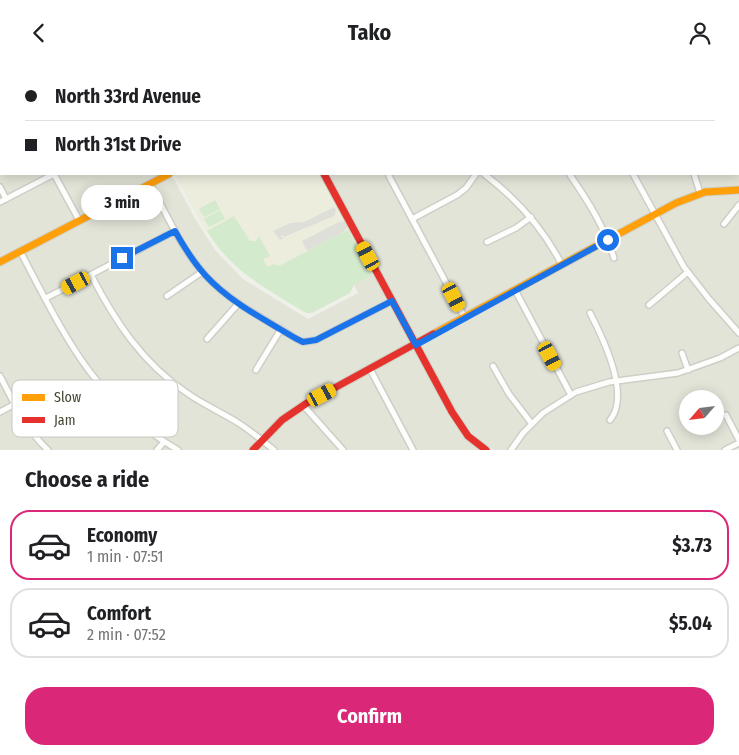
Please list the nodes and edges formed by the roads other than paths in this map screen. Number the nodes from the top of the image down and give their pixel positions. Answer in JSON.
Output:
{"nodes":[{"id":1,"x":52,"y":175,"type":"edge"},
{"id":2,"x":55,"y":175,"type":"edge"},
{"id":3,"x":166,"y":175,"type":"edge"},
{"id":4,"x":325,"y":175,"type":"edge"},
{"id":5,"x":475,"y":175,"type":"edge"},
{"id":6,"x":485,"y":175,"type":"edge"},
{"id":7,"x":570,"y":175,"type":"dead end"},
{"id":8,"x":635,"y":175,"type":"edge"},
{"id":9,"x":694,"y":175,"type":"edge"},
{"id":10,"x":389,"y":176,"type":"dead end"},
{"id":11,"x":150,"y":184,"type":"junction"},
{"id":12,"x":0,"y":187,"type":"edge"},
{"id":13,"x":739,"y":190,"type":"edge"},
{"id":14,"x":700,"y":193,"type":"junction"},
{"id":15,"x":6,"y":199,"type":"junction"},
{"id":16,"x":0,"y":202,"type":"edge"},
{"id":17,"x":739,"y":205,"type":"edge"},
{"id":18,"x":655,"y":214,"type":"junction"},
{"id":19,"x":531,"y":217,"type":"junction"},
{"id":20,"x":412,"y":219,"type":"junction"},
{"id":21,"x":79,"y":220,"type":"junction"},
{"id":22,"x":724,"y":224,"type":"dead end"},
{"id":23,"x":175,"y":231,"type":"junction"},
{"id":24,"x":608,"y":240,"type":"junction"},
{"id":25,"x":487,"y":242,"type":"dead end"},
{"id":26,"x":20,"y":251,"type":"junction"},
{"id":27,"x":614,"y":258,"type":"dead end"},
{"id":28,"x":0,"y":262,"type":"edge"},
{"id":29,"x":562,"y":265,"type":"junction"},
{"id":30,"x":202,"y":272,"type":"junction"},
{"id":31,"x":688,"y":272,"type":"junction"},
{"id":32,"x":91,"y":275,"type":"junction"},
{"id":33,"x":515,"y":290,"type":"junction"},
{"id":34,"x":167,"y":296,"type":"dead end"},
{"id":35,"x":46,"y":298,"type":"junction"},
{"id":36,"x":392,"y":301,"type":"junction"},
{"id":37,"x":238,"y":304,"type":"junction"},
{"id":38,"x":649,"y":305,"type":"dead end"},
{"id":39,"x":590,"y":313,"type":"dead end"},
{"id":40,"x":465,"y":318,"type":"junction"},
{"id":41,"x":281,"y":329,"type":"junction"},
{"id":42,"x":739,"y":333,"type":"edge"},
{"id":43,"x":207,"y":339,"type":"dead end"},
{"id":44,"x":416,"y":345,"type":"junction"},
{"id":45,"x":739,"y":348,"type":"edge"},
{"id":46,"x":682,"y":353,"type":"dead end"},
{"id":47,"x":493,"y":366,"type":"dead end"},
{"id":48,"x":370,"y":369,"type":"junction"},
{"id":49,"x":256,"y":370,"type":"dead end"},
{"id":50,"x":688,"y":370,"type":"junction"},
{"id":51,"x":0,"y":376,"type":"edge"},
{"id":52,"x":95,"y":380,"type":"edge"},
{"id":53,"x":170,"y":380,"type":"edge"},
{"id":54,"x":615,"y":381,"type":"junction"},
{"id":55,"x":178,"y":387,"type":"edge"},
{"id":56,"x":571,"y":395,"type":"junction"},
{"id":57,"x":12,"y":398,"type":"edge"},
{"id":58,"x":303,"y":405,"type":"junction"},
{"id":59,"x":12,"y":406,"type":"edge"},
{"id":60,"x":0,"y":412,"type":"edge"},
{"id":61,"x":726,"y":415,"type":"dead end"},
{"id":62,"x":610,"y":419,"type":"dead end"},
{"id":63,"x":532,"y":424,"type":"junction"},
{"id":64,"x":667,"y":431,"type":"dead end"},
{"id":65,"x":36,"y":437,"type":"edge"},
{"id":66,"x":157,"y":437,"type":"edge"},
{"id":67,"x":262,"y":440,"type":"junction"},
{"id":68,"x":739,"y":441,"type":"edge"},
{"id":69,"x":164,"y":442,"type":"junction"},
{"id":70,"x":48,"y":450,"type":"edge"},
{"id":71,"x":157,"y":450,"type":"edge"},
{"id":72,"x":178,"y":450,"type":"edge"},
{"id":73,"x":254,"y":450,"type":"edge"},
{"id":74,"x":274,"y":450,"type":"edge"},
{"id":75,"x":343,"y":450,"type":"edge"},
{"id":76,"x":413,"y":450,"type":"edge"},
{"id":77,"x":486,"y":450,"type":"edge"},
{"id":78,"x":511,"y":450,"type":"edge"},
{"id":79,"x":677,"y":450,"type":"edge"},
{"id":80,"x":725,"y":450,"type":"edge"}],
"edges":[{"from":1,"to":15,"type":"street"},
{"from":2,"to":21,"type":"street"},
{"from":3,"to":11,"type":"street"},
{"from":4,"to":36,"type":"street"},
{"from":5,"to":20,"type":"street"},
{"from":6,"to":19,"type":"street"},
{"from":7,"to":24,"type":"street"},
{"from":8,"to":18,"type":"street"},
{"from":9,"to":14,"type":"street"},
{"from":10,"to":20,"type":"street"},
{"from":11,"to":21,"type":"street"},
{"from":11,"to":23,"type":"street"},
{"from":12,"to":15,"type":"street"},
{"from":13,"to":14,"type":"street"},
{"from":14,"to":18,"type":"street"},
{"from":15,"to":16,"type":"street"},
{"from":17,"to":22,"type":"street"},
{"from":18,"to":24,"type":"street"},
{"from":18,"to":31,"type":"street"},
{"from":19,"to":25,"type":"street"},
{"from":19,"to":29,"type":"street"},
{"from":20,"to":40,"type":"street"},
{"from":21,"to":26,"type":"street"},
{"from":23,"to":30,"type":"street"},
{"from":23,"to":32,"type":"street"},
{"from":24,"to":27,"type":"street"},
{"from":24,"to":29,"type":"street"},
{"from":26,"to":28,"type":"street"},
{"from":26,"to":35,"type":"street"},
{"from":29,"to":33,"type":"street"},
{"from":30,"to":34,"type":"street"},
{"from":30,"to":37,"type":"street"},
{"from":31,"to":38,"type":"street"},
{"from":31,"to":42,"type":"street"},
{"from":32,"to":35,"type":"street"},
{"from":32,"to":53,"type":"street"},
{"from":33,"to":40,"type":"street"},
{"from":33,"to":56,"type":"street"},
{"from":35,"to":52,"type":"street"},
{"from":36,"to":41,"type":"street"},
{"from":36,"to":44,"type":"street"},
{"from":37,"to":41,"type":"street"},
{"from":37,"to":43,"type":"street"},
{"from":39,"to":54,"type":"street"},
{"from":40,"to":44,"type":"street"},
{"from":41,"to":49,"type":"street"},
{"from":44,"to":48,"type":"street"},
{"from":44,"to":77,"type":"street"},
{"from":45,"to":50,"type":"street"},
{"from":46,"to":50,"type":"street"},
{"from":47,"to":63,"type":"street"},
{"from":48,"to":58,"type":"street"},
{"from":48,"to":76,"type":"street"},
{"from":50,"to":54,"type":"street"},
{"from":51,"to":57,"type":"street"},
{"from":54,"to":56,"type":"street"},
{"from":54,"to":62,"type":"street"},
{"from":55,"to":67,"type":"street"},
{"from":56,"to":63,"type":"street"},
{"from":58,"to":67,"type":"street"},
{"from":58,"to":75,"type":"street"},
{"from":59,"to":60,"type":"street"},
{"from":61,"to":68,"type":"street"},
{"from":63,"to":78,"type":"street"},
{"from":64,"to":79,"type":"street"},
{"from":65,"to":70,"type":"street"},
{"from":66,"to":69,"type":"street"},
{"from":67,"to":73,"type":"street"},
{"from":67,"to":74,"type":"street"},
{"from":68,"to":80,"type":"street"},
{"from":69,"to":71,"type":"street"},
{"from":69,"to":72,"type":"street"}]}
